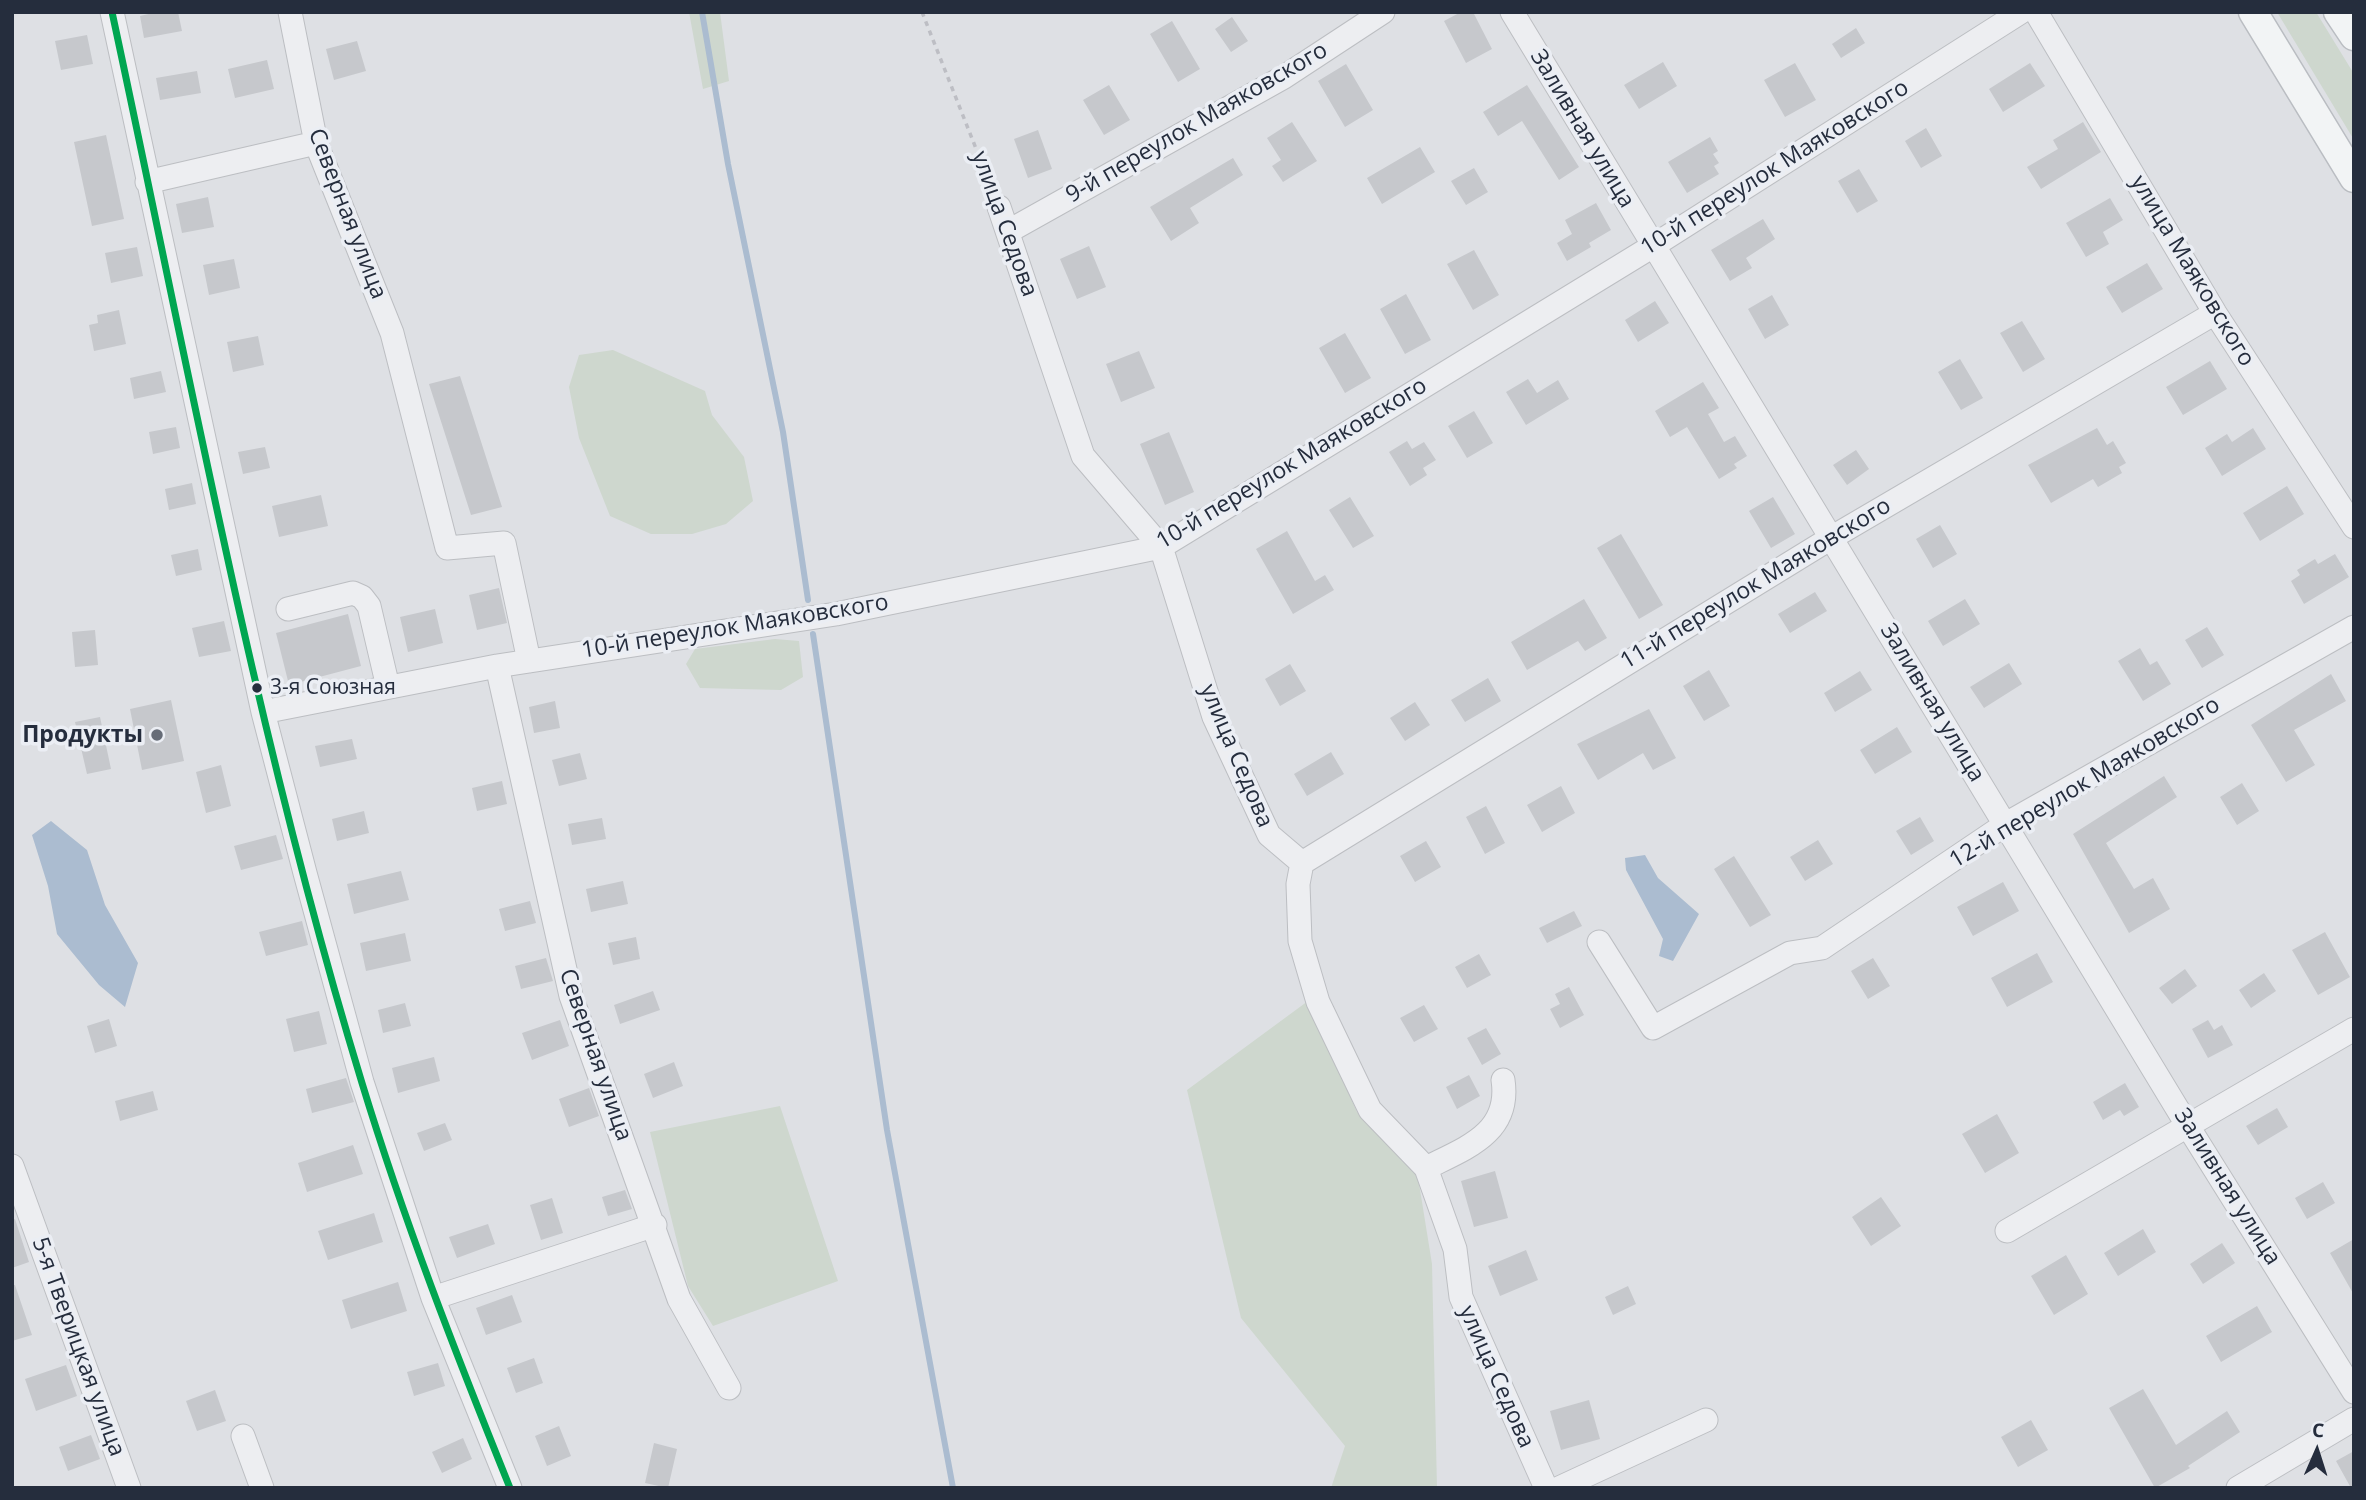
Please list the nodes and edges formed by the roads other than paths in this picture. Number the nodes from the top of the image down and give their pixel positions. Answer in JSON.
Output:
{"nodes":[{"id":1,"x":112,"y":12,"type":"edge"},
{"id":2,"x":290,"y":12,"type":"edge"},
{"id":3,"x":1383,"y":12,"type":"edge"},
{"id":4,"x":1512,"y":12,"type":"edge"},
{"id":5,"x":2021,"y":12,"type":"edge"},
{"id":6,"x":2036,"y":12,"type":"edge"},
{"id":7,"x":2253,"y":12,"type":"edge"},
{"id":8,"x":2338,"y":12,"type":"edge"},
{"id":9,"x":2354,"y":36,"type":"edge"},
{"id":10,"x":316,"y":143,"type":"junction"},
{"id":11,"x":2354,"y":178,"type":"edge"},
{"id":12,"x":147,"y":182,"type":"junction"},
{"id":13,"x":999,"y":207,"type":"road end"},
{"id":14,"x":1009,"y":232,"type":"junction"},
{"id":15,"x":1653,"y":246,"type":"junction"},
{"id":16,"x":2215,"y":313,"type":"junction"},
{"id":17,"x":2354,"y":527,"type":"edge"},
{"id":18,"x":1831,"y":538,"type":"junction"},
{"id":19,"x":1161,"y":547,"type":"junction"},
{"id":20,"x":288,"y":608,"type":"dead end"},
{"id":21,"x":2354,"y":627,"type":"edge"},
{"id":22,"x":529,"y":661,"type":"junction"},
{"id":23,"x":497,"y":666,"type":"junction"},
{"id":24,"x":387,"y":687,"type":"junction"},
{"id":25,"x":263,"y":712,"type":"junction"},
{"id":26,"x":2006,"y":824,"type":"junction"},
{"id":27,"x":1301,"y":863,"type":"junction"},
{"id":28,"x":1599,"y":942,"type":"dead end"},
{"id":29,"x":2354,"y":1029,"type":"edge"},
{"id":30,"x":1503,"y":1080,"type":"dead end"},
{"id":31,"x":2189,"y":1128,"type":"junction"},
{"id":32,"x":12,"y":1166,"type":"edge"},
{"id":33,"x":1426,"y":1168,"type":"junction"},
{"id":34,"x":655,"y":1225,"type":"junction"},
{"id":35,"x":2007,"y":1231,"type":"dead end"},
{"id":36,"x":433,"y":1298,"type":"junction"},
{"id":37,"x":729,"y":1388,"type":"dead end"},
{"id":38,"x":2354,"y":1392,"type":"edge"},
{"id":39,"x":2354,"y":1419,"type":"edge"},
{"id":40,"x":1706,"y":1420,"type":"dead end"},
{"id":41,"x":243,"y":1436,"type":"dead end"},
{"id":42,"x":129,"y":1488,"type":"edge"},
{"id":43,"x":262,"y":1488,"type":"edge"},
{"id":44,"x":510,"y":1488,"type":"edge"},
{"id":45,"x":1546,"y":1488,"type":"edge"},
{"id":46,"x":1559,"y":1488,"type":"edge"},
{"id":47,"x":2238,"y":1488,"type":"edge"}],
"edges":[{"from":1,"to":12,"type":"street"},
{"from":2,"to":10,"type":"street","name":"Северная улица"},
{"from":3,"to":14,"type":"street","name":"9-й переулок Маяковского"},
{"from":4,"to":15,"type":"street","name":"Заливная улица"},
{"from":5,"to":15,"type":"street","name":"10-й переулок Маяковского"},
{"from":6,"to":16,"type":"street","name":"улица Маяковского"},
{"from":7,"to":11,"type":"main road"},
{"from":8,"to":9,"type":"main road"},
{"from":10,"to":12,"type":"street"},
{"from":10,"to":22,"type":"street","name":"Северная улица"},
{"from":12,"to":25,"type":"street"},
{"from":13,"to":14,"type":"street","name":"улица Седова"},
{"from":14,"to":19,"type":"street","name":"улица Седова"},
{"from":15,"to":18,"type":"street","name":"Заливная улица"},
{"from":15,"to":19,"type":"street","name":"10-й переулок Маяковского"},
{"from":16,"to":17,"type":"street","name":"улица Маяковского"},
{"from":16,"to":18,"type":"street","name":"11-й переулок Маяковского"},
{"from":18,"to":26,"type":"street","name":"Заливная улица"},
{"from":18,"to":27,"type":"street","name":"11-й переулок Маяковского"},
{"from":19,"to":22,"type":"street","name":"10-й переулок Маяковского"},
{"from":19,"to":27,"type":"street","name":"улица Седова"},
{"from":20,"to":24,"type":"street"},
{"from":21,"to":26,"type":"street","name":"12-й переулок Маяковского"},
{"from":22,"to":23,"type":"street","name":"10-й переулок Маяковского"},
{"from":23,"to":24,"type":"street","name":"10-й переулок Маяковского"},
{"from":23,"to":34,"type":"street","name":"Северная улица"},
{"from":24,"to":25,"type":"street","name":"10-й переулок Маяковского"},
{"from":25,"to":36,"type":"street"},
{"from":26,"to":28,"type":"street","name":"12-й переулок Маяковского"},
{"from":26,"to":31,"type":"street","name":"Заливная улица"},
{"from":27,"to":33,"type":"street","name":"улица Седова"},
{"from":29,"to":31,"type":"street"},
{"from":30,"to":33,"type":"street"},
{"from":31,"to":35,"type":"street"},
{"from":31,"to":38,"type":"street","name":"Заливная улица"},
{"from":32,"to":42,"type":"street","name":"5-я Тверицкая улица"},
{"from":33,"to":45,"type":"street","name":"улица Седова"},
{"from":34,"to":36,"type":"street"},
{"from":34,"to":37,"type":"street","name":"Северная улица"},
{"from":36,"to":44,"type":"street"},
{"from":39,"to":47,"type":"street"},
{"from":40,"to":46,"type":"street"},
{"from":41,"to":43,"type":"street"}]}
